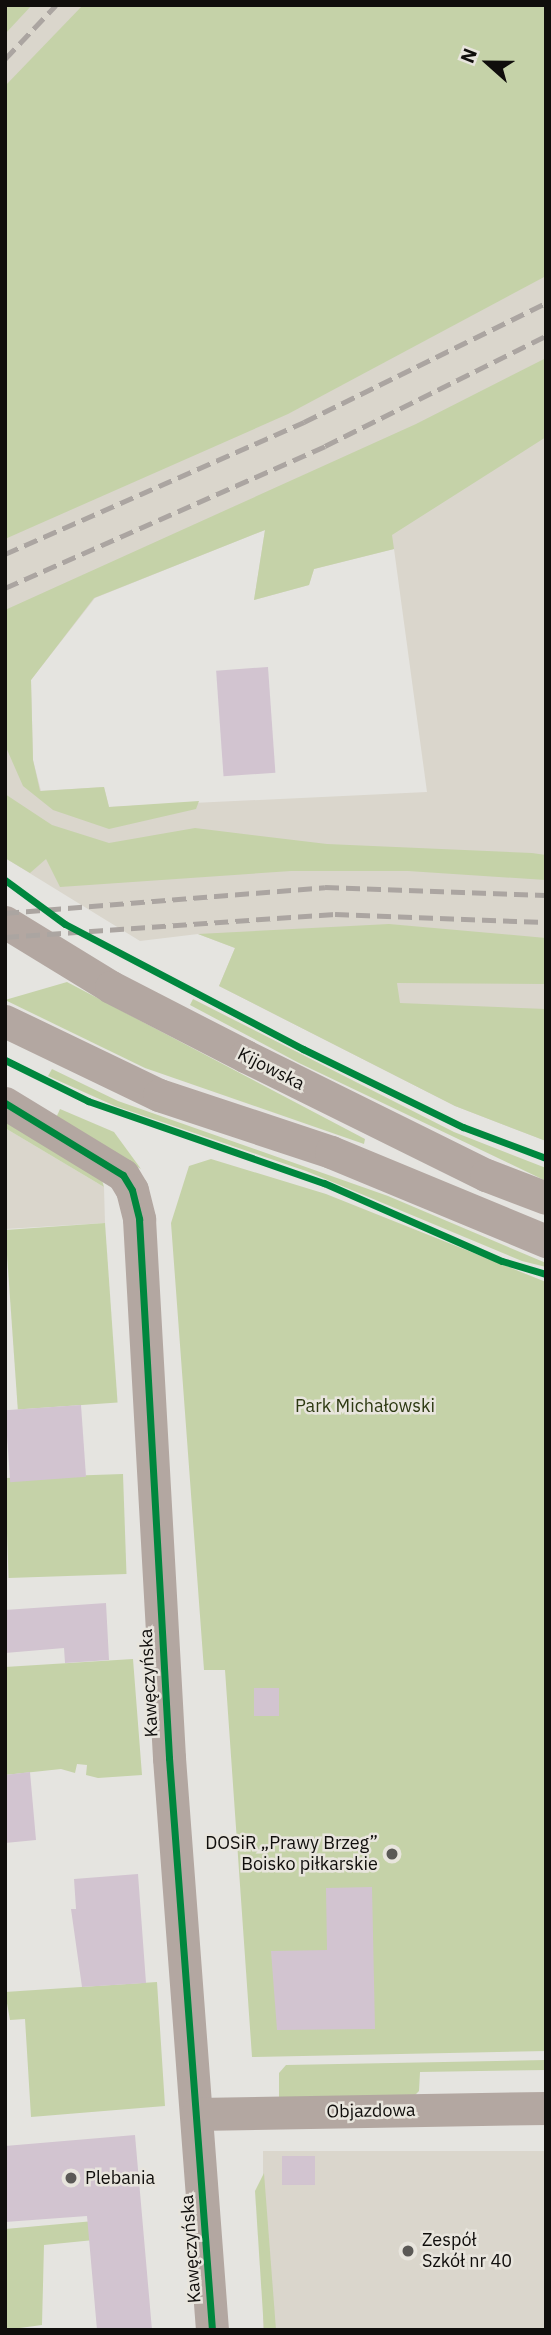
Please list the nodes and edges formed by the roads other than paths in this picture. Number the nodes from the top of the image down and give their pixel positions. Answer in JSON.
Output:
{"nodes":[{"id":1,"x":5,"y":922,"type":"edge"},
{"id":2,"x":5,"y":1021,"type":"edge"},
{"id":3,"x":5,"y":1103,"type":"edge"},
{"id":4,"x":546,"y":1198,"type":"edge"},
{"id":5,"x":546,"y":1241,"type":"edge"},
{"id":6,"x":546,"y":2108,"type":"edge"},
{"id":7,"x":197,"y":2114,"type":"junction"},
{"id":8,"x":212,"y":2330,"type":"edge"}],
"edges":[{"from":1,"to":4,"type":"street","name":"Kijowska"},
{"from":2,"to":5,"type":"street"},
{"from":3,"to":7,"type":"street","name":"Kawęczyńska"},
{"from":6,"to":7,"type":"street","name":"Objazdowa"},
{"from":7,"to":8,"type":"street","name":"Kawęczyńska"}]}
